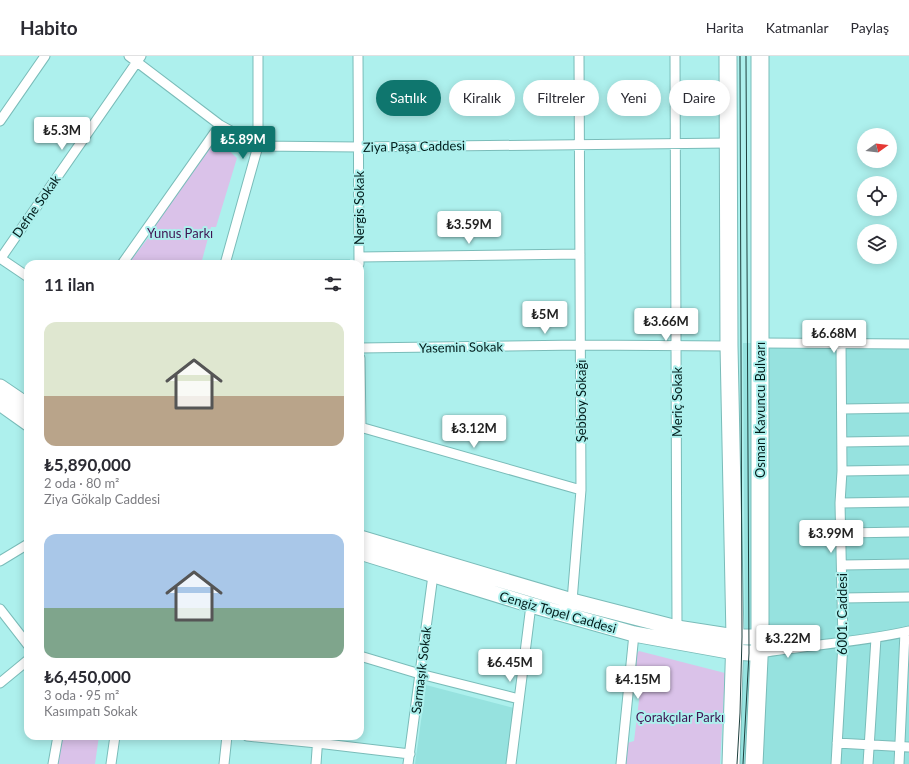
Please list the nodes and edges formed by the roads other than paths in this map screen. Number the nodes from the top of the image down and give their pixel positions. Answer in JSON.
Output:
{"nodes":[{"id":1,"x":45,"y":56,"type":"edge"},
{"id":2,"x":128,"y":56,"type":"edge"},
{"id":3,"x":258,"y":56,"type":"edge"},
{"id":4,"x":358,"y":56,"type":"edge"},
{"id":5,"x":578,"y":56,"type":"edge"},
{"id":6,"x":675,"y":56,"type":"edge"},
{"id":7,"x":728,"y":56,"type":"edge"},
{"id":8,"x":760,"y":56,"type":"edge"},
{"id":9,"x":138,"y":59,"type":"edge"},
{"id":10,"x":0,"y":121,"type":"edge"},
{"id":11,"x":220,"y":125,"type":"junction"},
{"id":12,"x":729,"y":143,"type":"junction"},
{"id":13,"x":579,"y":144,"type":"junction"},
{"id":14,"x":676,"y":144,"type":"junction"},
{"id":15,"x":258,"y":146,"type":"junction"},
{"id":16,"x":358,"y":147,"type":"junction"},
{"id":17,"x":580,"y":254,"type":"junction"},
{"id":18,"x":0,"y":258,"type":"edge"},
{"id":19,"x":125,"y":260,"type":"edge"},
{"id":20,"x":226,"y":260,"type":"edge"},
{"id":21,"x":359,"y":260,"type":"edge"},
{"id":22,"x":364,"y":261,"type":"edge"},
{"id":23,"x":24,"y":274,"type":"edge"},
{"id":24,"x":760,"y":343,"type":"junction"},
{"id":25,"x":841,"y":343,"type":"junction"},
{"id":26,"x":909,"y":344,"type":"edge"},
{"id":27,"x":580,"y":345,"type":"junction"},
{"id":28,"x":676,"y":346,"type":"junction"},
{"id":29,"x":729,"y":346,"type":"junction"},
{"id":30,"x":364,"y":348,"type":"edge"},
{"id":31,"x":0,"y":387,"type":"edge"},
{"id":32,"x":0,"y":403,"type":"edge"},
{"id":33,"x":24,"y":403,"type":"edge"},
{"id":34,"x":909,"y":408,"type":"edge"},
{"id":35,"x":842,"y":409,"type":"junction"},
{"id":36,"x":24,"y":420,"type":"edge"},
{"id":37,"x":364,"y":429,"type":"edge"},
{"id":38,"x":909,"y":441,"type":"edge"},
{"id":39,"x":842,"y":442,"type":"junction"},
{"id":40,"x":909,"y":470,"type":"edge"},
{"id":41,"x":842,"y":471,"type":"junction"},
{"id":42,"x":581,"y":490,"type":"junction"},
{"id":43,"x":909,"y":502,"type":"edge"},
{"id":44,"x":840,"y":503,"type":"junction"},
{"id":45,"x":909,"y":532,"type":"edge"},
{"id":46,"x":841,"y":533,"type":"junction"},
{"id":47,"x":364,"y":539,"type":"edge"},
{"id":48,"x":24,"y":546,"type":"edge"},
{"id":49,"x":364,"y":553,"type":"edge"},
{"id":50,"x":0,"y":561,"type":"edge"},
{"id":51,"x":909,"y":564,"type":"edge"},
{"id":52,"x":842,"y":565,"type":"junction"},
{"id":53,"x":433,"y":575,"type":"junction"},
{"id":54,"x":909,"y":597,"type":"edge"},
{"id":55,"x":842,"y":598,"type":"junction"},
{"id":56,"x":572,"y":601,"type":"junction"},
{"id":57,"x":531,"y":605,"type":"junction"},
{"id":58,"x":0,"y":609,"type":"edge"},
{"id":59,"x":677,"y":628,"type":"junction"},
{"id":60,"x":907,"y":631,"type":"edge"},
{"id":61,"x":634,"y":634,"type":"junction"},
{"id":62,"x":876,"y":638,"type":"junction"},
{"id":63,"x":24,"y":640,"type":"edge"},
{"id":64,"x":843,"y":643,"type":"junction"},
{"id":65,"x":735,"y":644,"type":"junction"},
{"id":66,"x":760,"y":645,"type":"junction"},
{"id":67,"x":812,"y":645,"type":"junction"},
{"id":68,"x":364,"y":657,"type":"edge"},
{"id":69,"x":24,"y":663,"type":"edge"},
{"id":70,"x":420,"y":674,"type":"junction"},
{"id":71,"x":0,"y":683,"type":"edge"},
{"id":72,"x":518,"y":699,"type":"junction"},
{"id":73,"x":57,"y":740,"type":"edge"},
{"id":74,"x":114,"y":740,"type":"edge"},
{"id":75,"x":227,"y":740,"type":"edge"},
{"id":76,"x":318,"y":740,"type":"edge"},
{"id":77,"x":324,"y":740,"type":"edge"},
{"id":78,"x":837,"y":743,"type":"junction"},
{"id":79,"x":870,"y":745,"type":"junction"},
{"id":80,"x":904,"y":747,"type":"edge"},
{"id":81,"x":410,"y":754,"type":"junction"},
{"id":82,"x":53,"y":764,"type":"edge"},
{"id":83,"x":111,"y":764,"type":"edge"},
{"id":84,"x":224,"y":764,"type":"edge"},
{"id":85,"x":316,"y":764,"type":"edge"},
{"id":86,"x":408,"y":764,"type":"edge"},
{"id":87,"x":511,"y":764,"type":"edge"},
{"id":88,"x":621,"y":764,"type":"edge"},
{"id":89,"x":731,"y":764,"type":"edge"},
{"id":90,"x":754,"y":764,"type":"edge"},
{"id":91,"x":836,"y":764,"type":"edge"},
{"id":92,"x":868,"y":764,"type":"edge"},
{"id":93,"x":899,"y":764,"type":"edge"}],
"edges":[{"from":1,"to":10,"type":"street"},
{"from":2,"to":9,"type":"street","name":"Ziya Paşa Caddesi"},
{"from":3,"to":15,"type":"street"},
{"from":4,"to":16,"type":"street","name":"Nergis Sokak"},
{"from":5,"to":13,"type":"street","name":"Şebboy Sokağı"},
{"from":6,"to":14,"type":"street","name":"Meriç Sokak"},
{"from":7,"to":12,"type":"highway"},
{"from":8,"to":24,"type":"highway","name":"Osman Kavuncu Bulvarı"},
{"from":9,"to":11,"type":"street","name":"Ziya Paşa Caddesi"},
{"from":9,"to":18,"type":"street","name":"Defne Sokak"},
{"from":11,"to":15,"type":"street","name":"Ziya Paşa Caddesi"},
{"from":11,"to":19,"type":"street"},
{"from":12,"to":14,"type":"street","name":"Ziya Paşa Caddesi"},
{"from":12,"to":29,"type":"highway"},
{"from":13,"to":14,"type":"street","name":"Ziya Paşa Caddesi"},
{"from":13,"to":16,"type":"street","name":"Ziya Paşa Caddesi"},
{"from":13,"to":17,"type":"street","name":"Şebboy Sokağı"},
{"from":14,"to":28,"type":"street","name":"Meriç Sokak"},
{"from":15,"to":16,"type":"street","name":"Ziya Paşa Caddesi"},
{"from":15,"to":20,"type":"street"},
{"from":16,"to":21,"type":"street","name":"Nergis Sokak"},
{"from":17,"to":22,"type":"street"},
{"from":17,"to":27,"type":"street","name":"Şebboy Sokağı"},
{"from":18,"to":23,"type":"street"},
{"from":24,"to":25,"type":"street"},
{"from":24,"to":66,"type":"highway","name":"Osman Kavuncu Bulvarı"},
{"from":25,"to":26,"type":"street"},
{"from":25,"to":35,"type":"street","name":"6001. Caddesi"},
{"from":27,"to":28,"type":"street","name":"Yasemin Sokak"},
{"from":27,"to":30,"type":"street","name":"Yasemin Sokak"},
{"from":27,"to":42,"type":"street","name":"Şebboy Sokağı"},
{"from":28,"to":29,"type":"street","name":"Yasemin Sokak"},
{"from":28,"to":59,"type":"street","name":"Meriç Sokak"},
{"from":29,"to":65,"type":"highway"},
{"from":31,"to":33,"type":"main road"},
{"from":32,"to":36,"type":"main road"},
{"from":34,"to":35,"type":"street"},
{"from":35,"to":39,"type":"street","name":"6001. Caddesi"},
{"from":37,"to":42,"type":"street"},
{"from":38,"to":39,"type":"street"},
{"from":39,"to":41,"type":"street","name":"6001. Caddesi"},
{"from":40,"to":41,"type":"street"},
{"from":41,"to":44,"type":"street","name":"6001. Caddesi"},
{"from":42,"to":56,"type":"street","name":"Şebboy Sokağı"},
{"from":43,"to":44,"type":"street"},
{"from":44,"to":46,"type":"street","name":"6001. Caddesi"},
{"from":45,"to":46,"type":"street"},
{"from":46,"to":52,"type":"street","name":"6001. Caddesi"},
{"from":47,"to":56,"type":"main road","name":"Cengiz Topel Caddesi"},
{"from":48,"to":50,"type":"street"},
{"from":49,"to":53,"type":"main road","name":"Cengiz Topel Caddesi"},
{"from":51,"to":52,"type":"street"},
{"from":52,"to":55,"type":"street","name":"6001. Caddesi"},
{"from":53,"to":57,"type":"main road","name":"Cengiz Topel Caddesi"},
{"from":53,"to":70,"type":"street","name":"Sarmaşık Sokak"},
{"from":54,"to":55,"type":"street"},
{"from":55,"to":64,"type":"street","name":"6001. Caddesi"},
{"from":56,"to":59,"type":"main road","name":"Cengiz Topel Caddesi"},
{"from":57,"to":61,"type":"main road","name":"Cengiz Topel Caddesi"},
{"from":57,"to":72,"type":"street"},
{"from":58,"to":63,"type":"street"},
{"from":59,"to":65,"type":"main road","name":"Cengiz Topel Caddesi"},
{"from":60,"to":62,"type":"street"},
{"from":60,"to":80,"type":"street"},
{"from":61,"to":65,"type":"main road","name":"Cengiz Topel Caddesi"},
{"from":61,"to":88,"type":"street"},
{"from":62,"to":64,"type":"street"},
{"from":62,"to":79,"type":"street"},
{"from":64,"to":67,"type":"street"},
{"from":64,"to":78,"type":"street","name":"6001. Caddesi"},
{"from":65,"to":66,"type":"main road","name":"Cengiz Topel Caddesi"},
{"from":65,"to":89,"type":"highway"},
{"from":66,"to":67,"type":"street"},
{"from":66,"to":67,"type":"street"},
{"from":66,"to":90,"type":"highway","name":"Osman Kavuncu Bulvarı"},
{"from":68,"to":70,"type":"street"},
{"from":69,"to":71,"type":"street"},
{"from":70,"to":72,"type":"street"},
{"from":70,"to":81,"type":"street","name":"Sarmaşık Sokak"},
{"from":72,"to":87,"type":"street"},
{"from":73,"to":82,"type":"street"},
{"from":74,"to":83,"type":"street"},
{"from":75,"to":84,"type":"street"},
{"from":76,"to":85,"type":"street"},
{"from":77,"to":81,"type":"street"},
{"from":78,"to":79,"type":"street"},
{"from":78,"to":91,"type":"street","name":"6001. Caddesi"},
{"from":79,"to":80,"type":"street"},
{"from":79,"to":92,"type":"street"},
{"from":80,"to":93,"type":"street"},
{"from":81,"to":86,"type":"street","name":"Sarmaşık Sokak"}]}
